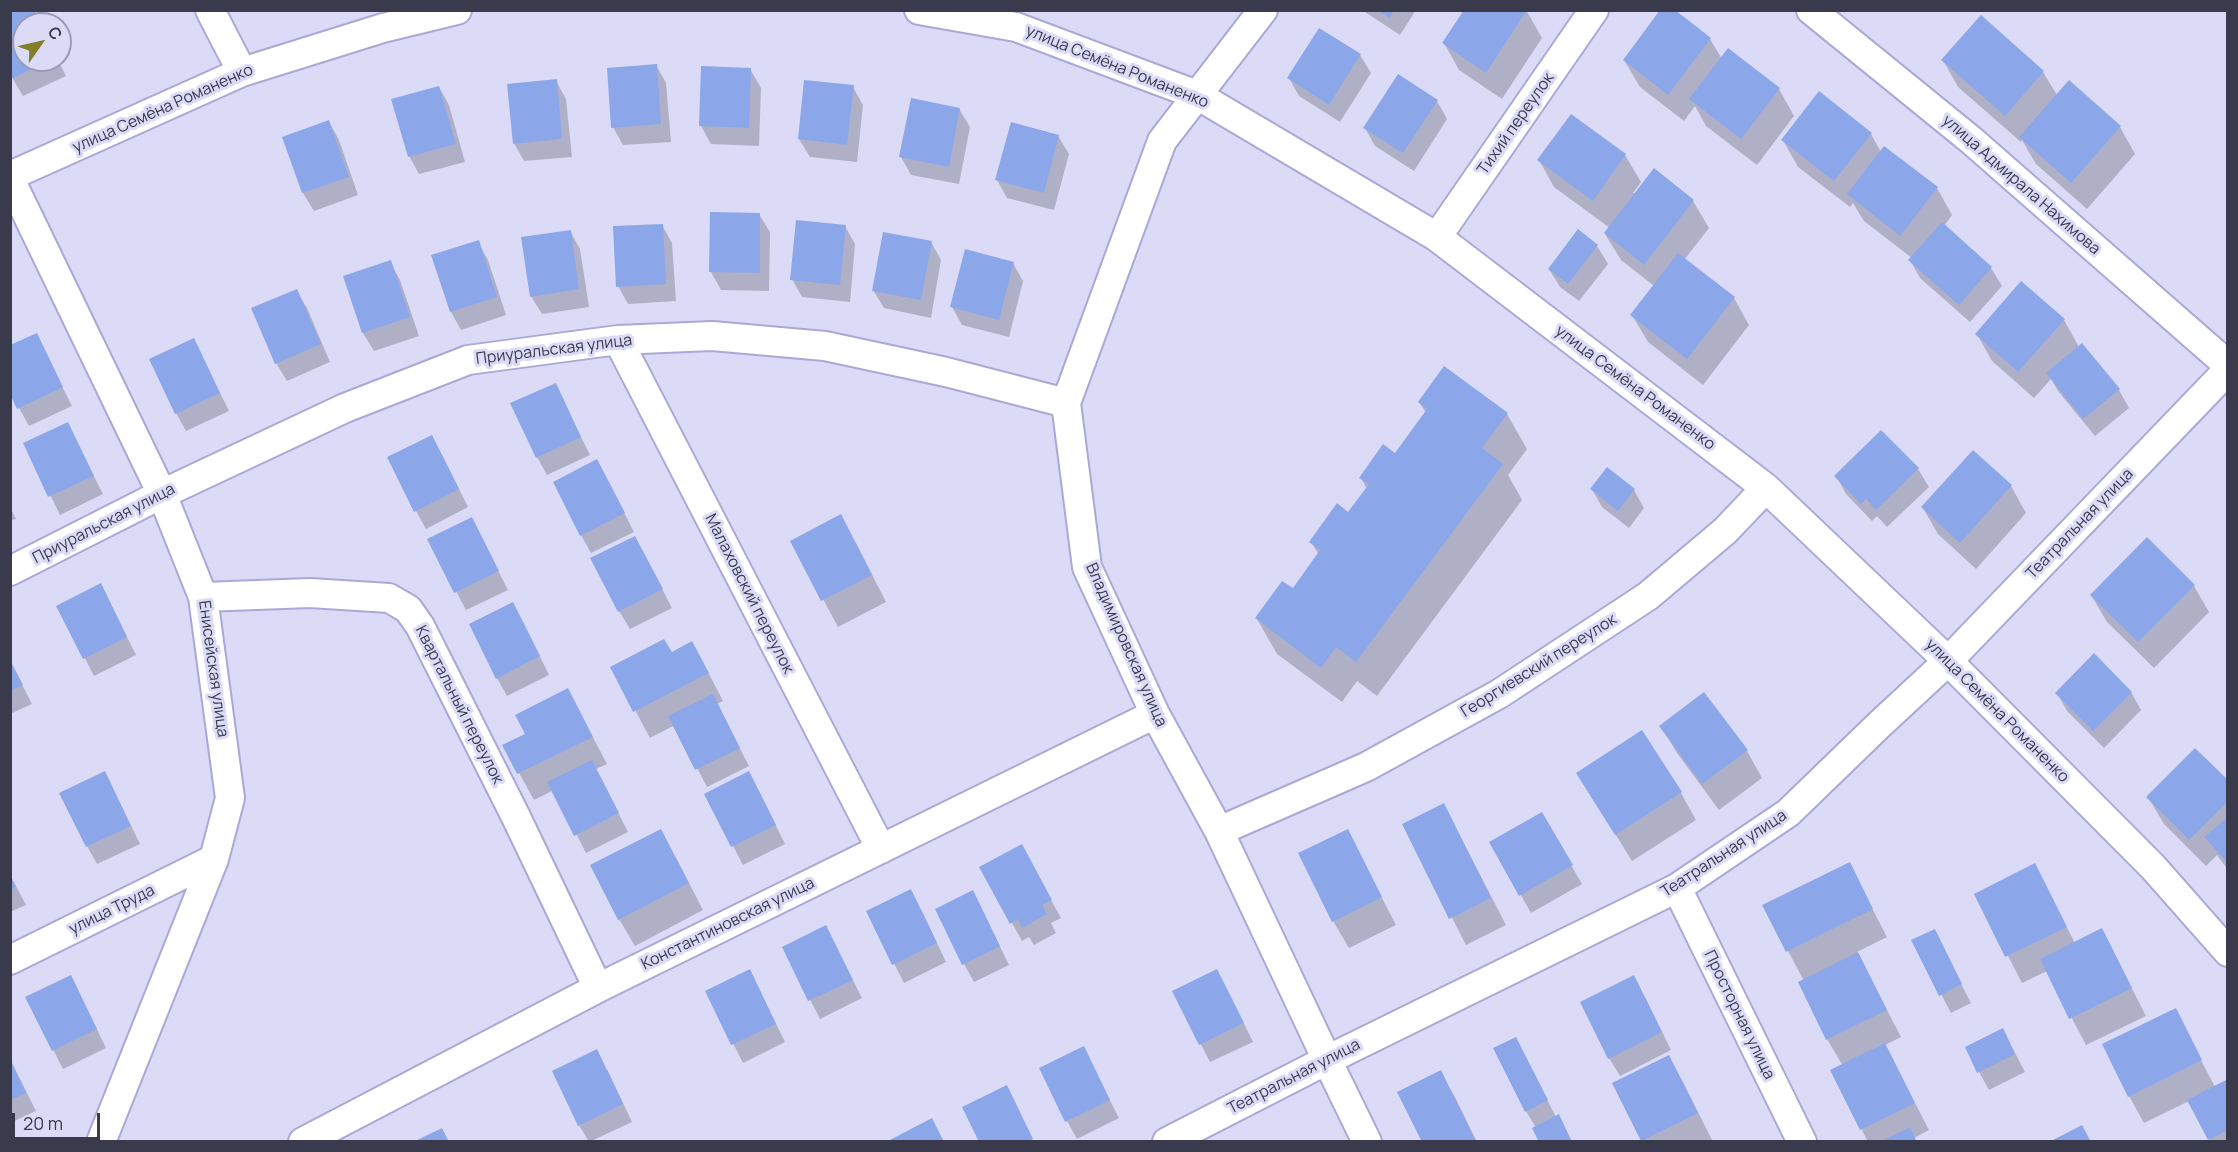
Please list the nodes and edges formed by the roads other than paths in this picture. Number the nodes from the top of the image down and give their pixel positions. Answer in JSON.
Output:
{"nodes":[{"id":1,"x":210,"y":10,"type":"edge"},
{"id":2,"x":457,"y":10,"type":"edge"},
{"id":3,"x":919,"y":10,"type":"edge"},
{"id":4,"x":1263,"y":10,"type":"edge"},
{"id":5,"x":1594,"y":10,"type":"edge"},
{"id":6,"x":1811,"y":10,"type":"edge"},
{"id":7,"x":242,"y":72,"type":"junction"},
{"id":8,"x":1197,"y":95,"type":"junction"},
{"id":9,"x":10,"y":178,"type":"edge"},
{"id":10,"x":1437,"y":237,"type":"junction"},
{"id":11,"x":618,"y":340,"type":"junction"},
{"id":12,"x":2228,"y":365,"type":"edge"},
{"id":13,"x":2228,"y":370,"type":"edge"},
{"id":14,"x":1066,"y":403,"type":"junction"},
{"id":15,"x":1766,"y":488,"type":"junction"},
{"id":16,"x":162,"y":494,"type":"junction"},
{"id":17,"x":10,"y":571,"type":"edge"},
{"id":18,"x":203,"y":597,"type":"junction"},
{"id":19,"x":1948,"y":661,"type":"junction"},
{"id":20,"x":1155,"y":714,"type":"junction"},
{"id":21,"x":1219,"y":831,"type":"junction"},
{"id":22,"x":881,"y":849,"type":"junction"},
{"id":23,"x":214,"y":860,"type":"junction"},
{"id":24,"x":1677,"y":888,"type":"junction"},
{"id":25,"x":2228,"y":952,"type":"edge"},
{"id":26,"x":10,"y":960,"type":"edge"},
{"id":27,"x":598,"y":988,"type":"junction"},
{"id":28,"x":1327,"y":1060,"type":"junction"},
{"id":29,"x":101,"y":1142,"type":"edge"},
{"id":30,"x":303,"y":1142,"type":"edge"},
{"id":31,"x":1167,"y":1142,"type":"edge"},
{"id":32,"x":1367,"y":1142,"type":"edge"},
{"id":33,"x":1802,"y":1142,"type":"edge"}],
"edges":[{"from":1,"to":7,"type":"street"},
{"from":2,"to":7,"type":"street","name":"улица Семёна Романенко"},
{"from":3,"to":8,"type":"street","name":"улица Семёна Романенко"},
{"from":4,"to":8,"type":"street","name":"Владимировская улица"},
{"from":5,"to":10,"type":"street","name":"Тихий переулок"},
{"from":6,"to":12,"type":"street","name":"улица Адмирала Нахимова"},
{"from":7,"to":9,"type":"street","name":"улица Семёна Романенко"},
{"from":8,"to":10,"type":"street","name":"улица Семёна Романенко"},
{"from":8,"to":14,"type":"street","name":"Владимировская улица"},
{"from":9,"to":16,"type":"street","name":"Енисейская улица"},
{"from":10,"to":15,"type":"street","name":"улица Семёна Романенко"},
{"from":11,"to":14,"type":"street","name":"Приуральская улица"},
{"from":11,"to":16,"type":"street","name":"Приуральская улица"},
{"from":11,"to":22,"type":"street","name":"Малаховский переулок"},
{"from":13,"to":19,"type":"street","name":"Театральная улица"},
{"from":14,"to":20,"type":"street","name":"Владимировская улица"},
{"from":15,"to":19,"type":"street","name":"улица Семёна Романенко"},
{"from":15,"to":21,"type":"street","name":"Георгиевский переулок"},
{"from":16,"to":17,"type":"street","name":"Приуральская улица"},
{"from":16,"to":18,"type":"street","name":"Енисейская улица"},
{"from":18,"to":23,"type":"street","name":"Енисейская улица"},
{"from":18,"to":27,"type":"street","name":"Квартальный переулок"},
{"from":19,"to":24,"type":"street","name":"Театральная улица"},
{"from":19,"to":25,"type":"street","name":"улица Семёна Романенко"},
{"from":20,"to":21,"type":"street","name":"Владимировская улица"},
{"from":20,"to":22,"type":"street","name":"Константиновская улица"},
{"from":21,"to":28,"type":"street","name":"Владимировская улица"},
{"from":22,"to":27,"type":"street","name":"Константиновская улица"},
{"from":23,"to":26,"type":"street","name":"улица Труда"},
{"from":23,"to":29,"type":"street","name":"Енисейская улица"},
{"from":24,"to":28,"type":"street","name":"Театральная улица"},
{"from":24,"to":33,"type":"street","name":"Просторная улица"},
{"from":27,"to":30,"type":"street","name":"Константиновская улица"},
{"from":28,"to":31,"type":"street","name":"Театральная улица"},
{"from":28,"to":32,"type":"street","name":"Владимировская улица"}]}
